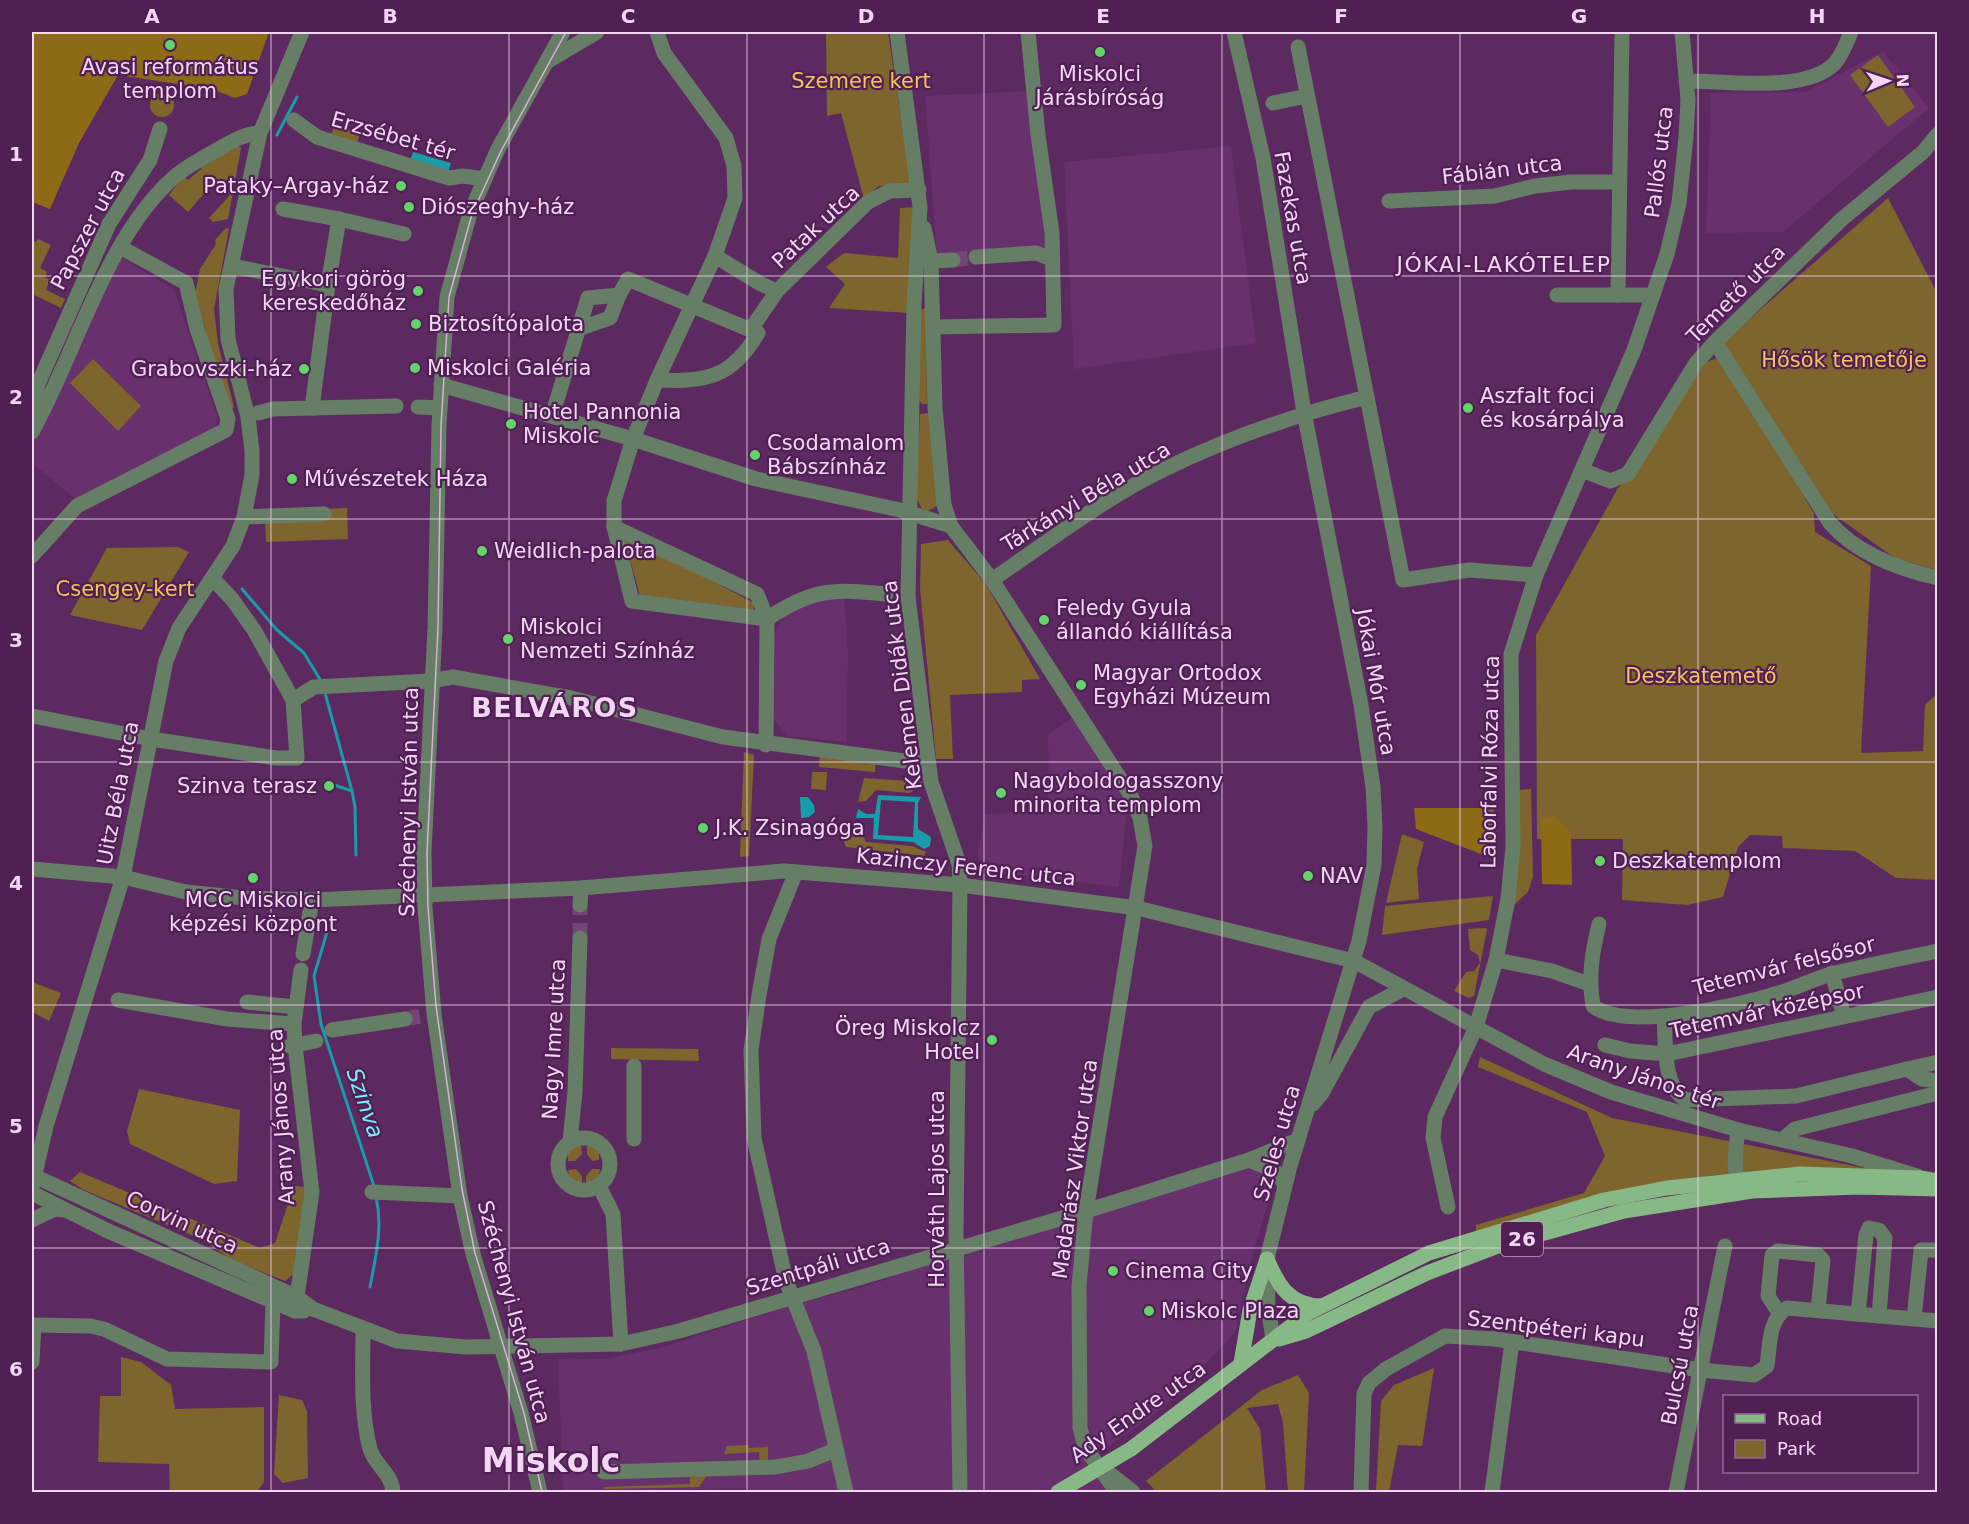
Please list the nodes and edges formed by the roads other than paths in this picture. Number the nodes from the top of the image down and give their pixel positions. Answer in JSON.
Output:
{"nodes":[{"id":1,"x":302,"y":32,"type":"edge"},
{"id":2,"x":563,"y":32,"type":"edge"},
{"id":3,"x":597,"y":32,"type":"edge"},
{"id":4,"x":657,"y":32,"type":"edge"},
{"id":5,"x":897,"y":32,"type":"edge"},
{"id":6,"x":1028,"y":32,"type":"edge"},
{"id":7,"x":1233,"y":32,"type":"edge"},
{"id":8,"x":1622,"y":32,"type":"edge"},
{"id":9,"x":1682,"y":32,"type":"edge"},
{"id":10,"x":1851,"y":32,"type":"edge"},
{"id":11,"x":1298,"y":47,"type":"dead end"},
{"id":12,"x":547,"y":62,"type":"junction"},
{"id":13,"x":1687,"y":81,"type":"junction"},
{"id":14,"x":1307,"y":96,"type":"junction"},
{"id":15,"x":1273,"y":103,"type":"dead end"},
{"id":16,"x":294,"y":120,"type":"dead end"},
{"id":17,"x":159,"y":129,"type":"dead end"},
{"id":18,"x":260,"y":133,"type":"junction"},
{"id":19,"x":1938,"y":134,"type":"edge"},
{"id":20,"x":485,"y":179,"type":"junction"},
{"id":21,"x":1620,"y":182,"type":"junction"},
{"id":22,"x":919,"y":190,"type":"junction"},
{"id":23,"x":1389,"y":201,"type":"dead end"},
{"id":24,"x":920,"y":207,"type":"junction"},
{"id":25,"x":283,"y":209,"type":"dead end"},
{"id":26,"x":339,"y":219,"type":"junction"},
{"id":27,"x":404,"y":234,"type":"dead end"},
{"id":28,"x":120,"y":247,"type":"junction"},
{"id":29,"x":715,"y":256,"type":"junction"},
{"id":30,"x":976,"y":257,"type":"tunnel mouth"},
{"id":31,"x":1052,"y":259,"type":"junction"},
{"id":32,"x":953,"y":260,"type":"tunnel mouth"},
{"id":33,"x":931,"y":261,"type":"junction"},
{"id":34,"x":232,"y":266,"type":"junction"},
{"id":35,"x":328,"y":285,"type":"junction"},
{"id":36,"x":777,"y":291,"type":"junction"},
{"id":37,"x":619,"y":295,"type":"junction"},
{"id":38,"x":1557,"y":295,"type":"dead end"},
{"id":39,"x":1618,"y":295,"type":"junction"},
{"id":40,"x":1653,"y":295,"type":"junction"},
{"id":41,"x":932,"y":303,"type":"junction"},
{"id":42,"x":692,"y":304,"type":"junction"},
{"id":43,"x":914,"y":305,"type":"junction"},
{"id":44,"x":933,"y":327,"type":"junction"},
{"id":45,"x":578,"y":329,"type":"junction"},
{"id":46,"x":751,"y":329,"type":"junction"},
{"id":47,"x":1715,"y":342,"type":"junction"},
{"id":48,"x":657,"y":380,"type":"junction"},
{"id":49,"x":441,"y":385,"type":"junction"},
{"id":50,"x":1367,"y":398,"type":"junction"},
{"id":51,"x":396,"y":406,"type":"dead end"},
{"id":52,"x":418,"y":407,"type":"dead end"},
{"id":53,"x":312,"y":408,"type":"junction"},
{"id":54,"x":440,"y":408,"type":"junction"},
{"id":55,"x":912,"y":408,"type":"junction"},
{"id":56,"x":935,"y":408,"type":"junction"},
{"id":57,"x":1304,"y":412,"type":"junction"},
{"id":58,"x":253,"y":415,"type":"junction"},
{"id":59,"x":40,"y":416,"type":"junction"},
{"id":60,"x":552,"y":416,"type":"junction"},
{"id":61,"x":32,"y":432,"type":"edge"},
{"id":62,"x":633,"y":438,"type":"junction"},
{"id":63,"x":1582,"y":470,"type":"junction"},
{"id":64,"x":910,"y":513,"type":"junction"},
{"id":65,"x":324,"y":514,"type":"dead end"},
{"id":66,"x":244,"y":517,"type":"junction"},
{"id":67,"x":951,"y":526,"type":"junction"},
{"id":68,"x":614,"y":527,"type":"junction"},
{"id":69,"x":32,"y":556,"type":"edge"},
{"id":70,"x":1536,"y":575,"type":"junction"},
{"id":71,"x":212,"y":578,"type":"junction"},
{"id":72,"x":1938,"y":578,"type":"edge"},
{"id":73,"x":992,"y":580,"type":"junction"},
{"id":74,"x":886,"y":594,"type":"dead end"},
{"id":75,"x":767,"y":619,"type":"junction"},
{"id":76,"x":433,"y":681,"type":"junction"},
{"id":77,"x":293,"y":700,"type":"junction"},
{"id":78,"x":32,"y":716,"type":"edge"},
{"id":79,"x":151,"y":739,"type":"junction"},
{"id":80,"x":766,"y":745,"type":"junction"},
{"id":81,"x":928,"y":764,"type":"junction"},
{"id":82,"x":32,"y":869,"type":"edge"},
{"id":83,"x":796,"y":872,"type":"junction"},
{"id":84,"x":123,"y":877,"type":"junction"},
{"id":85,"x":960,"y":885,"type":"junction"},
{"id":86,"x":581,"y":888,"type":"junction"},
{"id":87,"x":425,"y":894,"type":"junction"},
{"id":88,"x":312,"y":900,"type":"junction"},
{"id":89,"x":580,"y":905,"type":"tunnel mouth"},
{"id":90,"x":1137,"y":908,"type":"junction"},
{"id":91,"x":1599,"y":924,"type":"dead end"},
{"id":92,"x":580,"y":938,"type":"tunnel mouth"},
{"id":93,"x":1938,"y":951,"type":"edge"},
{"id":94,"x":303,"y":954,"type":"dead end"},
{"id":95,"x":1496,"y":960,"type":"junction"},
{"id":96,"x":1354,"y":961,"type":"junction"},
{"id":97,"x":301,"y":970,"type":"dead end"},
{"id":98,"x":1832,"y":974,"type":"junction"},
{"id":99,"x":1589,"y":984,"type":"junction"},
{"id":100,"x":1403,"y":988,"type":"junction"},
{"id":101,"x":1938,"y":998,"type":"edge"},
{"id":102,"x":118,"y":1000,"type":"dead end"},
{"id":103,"x":247,"y":1002,"type":"dead end"},
{"id":104,"x":296,"y":1007,"type":"junction"},
{"id":105,"x":1844,"y":1016,"type":"junction"},
{"id":106,"x":1664,"y":1017,"type":"junction"},
{"id":107,"x":405,"y":1018,"type":"tunnel mouth"},
{"id":108,"x":294,"y":1024,"type":"junction"},
{"id":109,"x":1476,"y":1027,"type":"junction"},
{"id":110,"x":332,"y":1030,"type":"dead end"},
{"id":111,"x":316,"y":1041,"type":"dead end"},
{"id":112,"x":1605,"y":1045,"type":"dead end"},
{"id":113,"x":292,"y":1046,"type":"junction"},
{"id":114,"x":1667,"y":1054,"type":"junction"},
{"id":115,"x":1938,"y":1062,"type":"edge"},
{"id":116,"x":634,"y":1066,"type":"dead end"},
{"id":117,"x":1907,"y":1069,"type":"junction"},
{"id":118,"x":1938,"y":1081,"type":"edge"},
{"id":119,"x":1938,"y":1093,"type":"edge"},
{"id":120,"x":1307,"y":1111,"type":"junction"},
{"id":121,"x":46,"y":1126,"type":"junction"},
{"id":122,"x":1738,"y":1130,"type":"junction"},
{"id":123,"x":32,"y":1136,"type":"edge"},
{"id":124,"x":634,"y":1139,"type":"dead end"},
{"id":125,"x":1298,"y":1140,"type":"junction"},
{"id":126,"x":1782,"y":1140,"type":"junction"},
{"id":127,"x":570,"y":1142,"type":"junction"},
{"id":128,"x":1249,"y":1160,"type":"junction"},
{"id":129,"x":1920,"y":1178,"type":"junction"},
{"id":130,"x":32,"y":1179,"type":"edge"},
{"id":131,"x":1738,"y":1180,"type":"junction"},
{"id":132,"x":1938,"y":1182,"type":"edge"},
{"id":133,"x":1286,"y":1184,"type":"junction"},
{"id":134,"x":599,"y":1186,"type":"junction"},
{"id":135,"x":56,"y":1187,"type":"junction"},
{"id":136,"x":1938,"y":1189,"type":"edge"},
{"id":137,"x":1752,"y":1191,"type":"junction"},
{"id":138,"x":379,"y":1192,"type":"dead end"},
{"id":139,"x":32,"y":1193,"type":"edge"},
{"id":140,"x":460,"y":1196,"type":"junction"},
{"id":141,"x":1448,"y":1207,"type":"dead end"},
{"id":142,"x":66,"y":1210,"type":"junction"},
{"id":143,"x":1086,"y":1211,"type":"junction"},
{"id":144,"x":32,"y":1220,"type":"edge"},
{"id":145,"x":957,"y":1240,"type":"junction"},
{"id":146,"x":1725,"y":1246,"type":"dead end"},
{"id":147,"x":1938,"y":1250,"type":"edge"},
{"id":148,"x":1267,"y":1258,"type":"junction"},
{"id":149,"x":793,"y":1298,"type":"junction"},
{"id":150,"x":273,"y":1301,"type":"junction"},
{"id":151,"x":296,"y":1304,"type":"junction"},
{"id":152,"x":1321,"y":1305,"type":"junction"},
{"id":153,"x":1818,"y":1310,"type":"junction"},
{"id":154,"x":1779,"y":1313,"type":"junction"},
{"id":155,"x":1858,"y":1314,"type":"junction"},
{"id":156,"x":1879,"y":1316,"type":"junction"},
{"id":157,"x":1914,"y":1319,"type":"junction"},
{"id":158,"x":339,"y":1320,"type":"joint"},
{"id":159,"x":1938,"y":1321,"type":"edge"},
{"id":160,"x":33,"y":1325,"type":"edge"},
{"id":161,"x":363,"y":1329,"type":"junction"},
{"id":162,"x":1273,"y":1340,"type":"junction"},
{"id":163,"x":1512,"y":1341,"type":"junction"},
{"id":164,"x":621,"y":1344,"type":"junction"},
{"id":165,"x":502,"y":1347,"type":"junction"},
{"id":166,"x":32,"y":1362,"type":"edge"},
{"id":167,"x":1241,"y":1363,"type":"junction"},
{"id":168,"x":1700,"y":1370,"type":"junction"},
{"id":169,"x":835,"y":1450,"type":"junction"},
{"id":170,"x":1101,"y":1467,"type":"junction"},
{"id":171,"x":604,"y":1472,"type":"dead end"},
{"id":172,"x":393,"y":1489,"type":"edge"},
{"id":173,"x":540,"y":1492,"type":"edge"},
{"id":174,"x":846,"y":1492,"type":"edge"},
{"id":175,"x":960,"y":1492,"type":"edge"},
{"id":176,"x":1058,"y":1492,"type":"edge"},
{"id":177,"x":1117,"y":1492,"type":"edge"},
{"id":178,"x":1132,"y":1492,"type":"edge"},
{"id":179,"x":1360,"y":1492,"type":"edge"},
{"id":180,"x":1492,"y":1492,"type":"edge"},
{"id":181,"x":1676,"y":1492,"type":"edge"}],
"edges":[{"from":1,"to":18,"type":"street","name":"Uitz Béla utca"},
{"from":2,"to":12,"type":"street","name":"Széchenyi István utca"},
{"from":3,"to":12,"type":"street"},
{"from":4,"to":29,"type":"street"},
{"from":5,"to":22,"type":"street"},
{"from":6,"to":31,"type":"street"},
{"from":7,"to":57,"type":"street","name":"Fazekas utca"},
{"from":8,"to":21,"type":"street"},
{"from":9,"to":13,"type":"street","name":"Pallós utca"},
{"from":10,"to":13,"type":"street"},
{"from":11,"to":14,"type":"street","name":"Fazekas utca"},
{"from":12,"to":20,"type":"street","name":"Széchenyi István utca"},
{"from":13,"to":40,"type":"street","name":"Pallós utca"},
{"from":14,"to":15,"type":"street"},
{"from":14,"to":50,"type":"street","name":"Fazekas utca"},
{"from":16,"to":20,"type":"street","name":"Erzsébet tér"},
{"from":17,"to":59,"type":"street","name":"Papszer utca"},
{"from":18,"to":28,"type":"street","name":"Papszer utca"},
{"from":18,"to":34,"type":"street","name":"Uitz Béla utca"},
{"from":19,"to":47,"type":"street","name":"Temető utca"},
{"from":20,"to":49,"type":"street","name":"Széchenyi István utca"},
{"from":21,"to":23,"type":"street","name":"Fábián utca"},
{"from":21,"to":39,"type":"street"},
{"from":22,"to":24,"type":"street"},
{"from":22,"to":36,"type":"street","name":"Patak utca"},
{"from":24,"to":33,"type":"street"},
{"from":24,"to":43,"type":"street","name":"Kelemen Didák utca"},
{"from":25,"to":26,"type":"street"},
{"from":26,"to":27,"type":"street"},
{"from":26,"to":35,"type":"street"},
{"from":28,"to":59,"type":"street","name":"Papszer utca"},
{"from":28,"to":69,"type":"street"},
{"from":29,"to":36,"type":"street","name":"Patak utca"},
{"from":29,"to":42,"type":"street"},
{"from":30,"to":31,"type":"street"},
{"from":31,"to":44,"type":"street"},
{"from":32,"to":33,"type":"street"},
{"from":33,"to":41,"type":"street"},
{"from":34,"to":35,"type":"street"},
{"from":34,"to":58,"type":"street","name":"Uitz Béla utca"},
{"from":35,"to":53,"type":"street"},
{"from":36,"to":46,"type":"street","name":"Patak utca"},
{"from":37,"to":42,"type":"street"},
{"from":37,"to":45,"type":"street"},
{"from":37,"to":45,"type":"street"},
{"from":38,"to":39,"type":"street"},
{"from":39,"to":40,"type":"street"},
{"from":40,"to":63,"type":"street","name":"Pallós utca"},
{"from":41,"to":43,"type":"street"},
{"from":41,"to":44,"type":"street"},
{"from":42,"to":46,"type":"street"},
{"from":42,"to":48,"type":"street"},
{"from":43,"to":55,"type":"street","name":"Kelemen Didák utca"},
{"from":44,"to":56,"type":"street"},
{"from":45,"to":60,"type":"street"},
{"from":46,"to":48,"type":"street","name":"Patak utca"},
{"from":47,"to":63,"type":"street","name":"Temető utca"},
{"from":47,"to":72,"type":"street"},
{"from":48,"to":62,"type":"street"},
{"from":49,"to":54,"type":"street","name":"Széchenyi István utca"},
{"from":49,"to":60,"type":"street"},
{"from":50,"to":57,"type":"street","name":"Tárkányi Béla utca"},
{"from":50,"to":70,"type":"street"},
{"from":51,"to":53,"type":"street"},
{"from":52,"to":54,"type":"street"},
{"from":53,"to":58,"type":"street"},
{"from":54,"to":76,"type":"street","name":"Széchenyi István utca"},
{"from":55,"to":56,"type":"street"},
{"from":55,"to":64,"type":"street","name":"Kelemen Didák utca"},
{"from":56,"to":67,"type":"street"},
{"from":57,"to":73,"type":"street","name":"Tárkányi Béla utca"},
{"from":57,"to":96,"type":"street","name":"Jókai Mór utca"},
{"from":58,"to":66,"type":"street","name":"Uitz Béla utca"},
{"from":59,"to":61,"type":"street","name":"Papszer utca"},
{"from":60,"to":62,"type":"street"},
{"from":62,"to":64,"type":"street"},
{"from":62,"to":68,"type":"street"},
{"from":63,"to":70,"type":"street","name":"Laborfalvi Róza utca"},
{"from":64,"to":67,"type":"street"},
{"from":64,"to":81,"type":"street","name":"Kelemen Didák utca"},
{"from":65,"to":66,"type":"street"},
{"from":66,"to":71,"type":"street","name":"Uitz Béla utca"},
{"from":67,"to":73,"type":"street","name":"Madarász Viktor utca"},
{"from":68,"to":75,"type":"street"},
{"from":68,"to":75,"type":"street"},
{"from":70,"to":95,"type":"street","name":"Laborfalvi Róza utca"},
{"from":71,"to":77,"type":"street"},
{"from":71,"to":79,"type":"street","name":"Uitz Béla utca"},
{"from":73,"to":90,"type":"street","name":"Madarász Viktor utca"},
{"from":74,"to":75,"type":"street"},
{"from":75,"to":80,"type":"street"},
{"from":76,"to":77,"type":"street"},
{"from":76,"to":80,"type":"street"},
{"from":76,"to":87,"type":"street","name":"Széchenyi István utca"},
{"from":77,"to":79,"type":"street"},
{"from":78,"to":79,"type":"street"},
{"from":79,"to":84,"type":"street","name":"Uitz Béla utca"},
{"from":80,"to":81,"type":"street"},
{"from":81,"to":85,"type":"street","name":"Kelemen Didák utca"},
{"from":82,"to":84,"type":"street","name":"Kazinczy Ferenc utca"},
{"from":83,"to":85,"type":"street","name":"Kazinczy Ferenc utca"},
{"from":83,"to":86,"type":"street","name":"Kazinczy Ferenc utca"},
{"from":83,"to":149,"type":"street"},
{"from":84,"to":88,"type":"street","name":"Kazinczy Ferenc utca"},
{"from":84,"to":121,"type":"street","name":"Uitz Béla utca"},
{"from":85,"to":90,"type":"street","name":"Kazinczy Ferenc utca"},
{"from":85,"to":145,"type":"street","name":"Horváth Lajos utca"},
{"from":86,"to":87,"type":"street","name":"Kazinczy Ferenc utca"},
{"from":86,"to":89,"type":"street"},
{"from":87,"to":88,"type":"street","name":"Kazinczy Ferenc utca"},
{"from":87,"to":140,"type":"street","name":"Széchenyi István utca"},
{"from":88,"to":94,"type":"street"},
{"from":90,"to":96,"type":"street","name":"Kazinczy Ferenc utca"},
{"from":90,"to":143,"type":"street","name":"Madarász Viktor utca"},
{"from":91,"to":99,"type":"street"},
{"from":92,"to":127,"type":"street","name":"Nagy Imre utca"},
{"from":93,"to":98,"type":"street","name":"Tetemvár felsősor"},
{"from":95,"to":99,"type":"street"},
{"from":95,"to":109,"type":"street","name":"Laborfalvi Róza utca"},
{"from":96,"to":100,"type":"street","name":"Kazinczy Ferenc utca"},
{"from":96,"to":120,"type":"street","name":"Szeles utca"},
{"from":97,"to":104,"type":"street","name":"Arany János utca"},
{"from":98,"to":105,"type":"street"},
{"from":98,"to":106,"type":"street","name":"Tetemvár felsősor"},
{"from":99,"to":106,"type":"street","name":"Tetemvár felsősor"},
{"from":100,"to":109,"type":"street","name":"Arany János tér"},
{"from":100,"to":120,"type":"street"},
{"from":101,"to":105,"type":"street","name":"Tetemvár középsor"},
{"from":102,"to":108,"type":"street"},
{"from":103,"to":104,"type":"street"},
{"from":104,"to":108,"type":"street","name":"Arany János utca"},
{"from":105,"to":114,"type":"street","name":"Tetemvár középsor"},
{"from":106,"to":114,"type":"street"},
{"from":107,"to":110,"type":"street"},
{"from":108,"to":113,"type":"street","name":"Arany János utca"},
{"from":109,"to":122,"type":"street","name":"Arany János tér"},
{"from":109,"to":141,"type":"street"},
{"from":111,"to":113,"type":"street"},
{"from":112,"to":114,"type":"street","name":"Tetemvár középsor"},
{"from":113,"to":151,"type":"street","name":"Arany János utca"},
{"from":114,"to":117,"type":"street"},
{"from":115,"to":117,"type":"street"},
{"from":116,"to":124,"type":"street"},
{"from":117,"to":118,"type":"street"},
{"from":119,"to":126,"type":"street"},
{"from":120,"to":125,"type":"street","name":"Szeles utca"},
{"from":121,"to":123,"type":"street"},
{"from":121,"to":130,"type":"street","name":"Uitz Béla utca"},
{"from":121,"to":135,"type":"street"},
{"from":122,"to":126,"type":"street","name":"Arany János tér"},
{"from":122,"to":131,"type":"street"},
{"from":125,"to":128,"type":"street","name":"Szentpáli utca"},
{"from":125,"to":133,"type":"street","name":"Szeles utca"},
{"from":126,"to":129,"type":"street","name":"Arany János tér"},
{"from":127,"to":134,"type":"street"},
{"from":127,"to":134,"type":"street"},
{"from":128,"to":133,"type":"street"},
{"from":128,"to":143,"type":"street","name":"Szentpáli utca"},
{"from":129,"to":131,"type":"main road","name":"Arany János tér","number":"26"},
{"from":129,"to":132,"type":"main road","name":"Arany János tér","number":"26"},
{"from":130,"to":135,"type":"street","name":"Corvin utca"},
{"from":131,"to":137,"type":"street"},
{"from":131,"to":152,"type":"main road","name":"Arany János tér","number":"26"},
{"from":133,"to":148,"type":"street","name":"Szeles utca"},
{"from":134,"to":164,"type":"street"},
{"from":135,"to":151,"type":"street","name":"Corvin utca"},
{"from":136,"to":137,"type":"main road","number":"26"},
{"from":137,"to":162,"type":"main road","number":"26"},
{"from":138,"to":140,"type":"street"},
{"from":139,"to":142,"type":"street","name":"Corvin utca"},
{"from":140,"to":165,"type":"street","name":"Széchenyi István utca"},
{"from":142,"to":144,"type":"street"},
{"from":142,"to":150,"type":"street","name":"Corvin utca"},
{"from":143,"to":145,"type":"street","name":"Szentpáli utca"},
{"from":143,"to":170,"type":"street","name":"Madarász Viktor utca"},
{"from":145,"to":149,"type":"street","name":"Szentpáli utca"},
{"from":145,"to":175,"type":"street","name":"Horváth Lajos utca"},
{"from":146,"to":168,"type":"street","name":"Bulcsú utca"},
{"from":147,"to":157,"type":"street"},
{"from":148,"to":152,"type":"main road"},
{"from":148,"to":162,"type":"street","name":"Szeles utca"},
{"from":148,"to":167,"type":"main road"},
{"from":149,"to":164,"type":"street","name":"Szentpáli utca"},
{"from":149,"to":169,"type":"street"},
{"from":150,"to":151,"type":"street","name":"Corvin utca"},
{"from":150,"to":160,"type":"street"},
{"from":151,"to":158,"type":"street","name":"Corvin utca"},
{"from":152,"to":162,"type":"main road","number":"26"},
{"from":153,"to":154,"type":"street"},
{"from":153,"to":154,"type":"street"},
{"from":153,"to":155,"type":"street"},
{"from":154,"to":168,"type":"street","name":"Szentpéteri kapu"},
{"from":155,"to":156,"type":"street"},
{"from":155,"to":156,"type":"street"},
{"from":156,"to":157,"type":"street"},
{"from":157,"to":159,"type":"street"},
{"from":158,"to":161,"type":"street","name":"Szentpáli utca"},
{"from":160,"to":166,"type":"street"},
{"from":161,"to":165,"type":"street","name":"Szentpáli utca"},
{"from":161,"to":172,"type":"street"},
{"from":162,"to":167,"type":"main road","number":"26"},
{"from":163,"to":168,"type":"street","name":"Szentpéteri kapu"},
{"from":163,"to":179,"type":"street","name":"Szentpéteri kapu"},
{"from":163,"to":180,"type":"street"},
{"from":164,"to":165,"type":"street","name":"Szentpáli utca"},
{"from":165,"to":173,"type":"street","name":"Széchenyi István utca"},
{"from":167,"to":170,"type":"main road","name":"Ady Endre utca","number":"26"},
{"from":168,"to":181,"type":"street","name":"Bulcsú utca"},
{"from":169,"to":171,"type":"street"},
{"from":169,"to":174,"type":"street"},
{"from":170,"to":176,"type":"main road","name":"Ady Endre utca","number":"26"},
{"from":170,"to":177,"type":"street"},
{"from":170,"to":178,"type":"street"}]}
